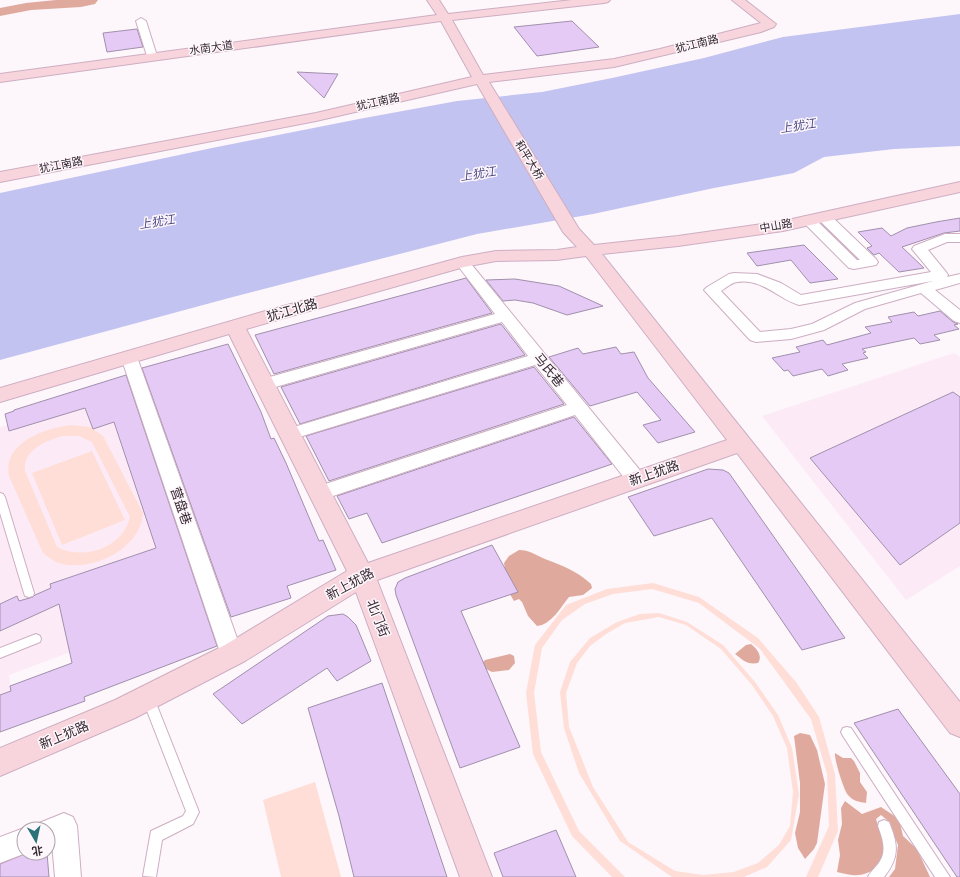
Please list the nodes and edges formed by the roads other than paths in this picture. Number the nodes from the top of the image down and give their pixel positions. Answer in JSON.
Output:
{"nodes":[{"id":1,"x":434,"y":0,"type":"edge"},
{"id":2,"x":604,"y":0,"type":"edge"},
{"id":3,"x":738,"y":0,"type":"edge"},
{"id":4,"x":445,"y":17,"type":"junction"},
{"id":5,"x":141,"y":21,"type":"dead end"},
{"id":6,"x":152,"y":56,"type":"junction"},
{"id":7,"x":0,"y":78,"type":"edge"},
{"id":8,"x":484,"y":83,"type":"junction"},
{"id":9,"x":0,"y":177,"type":"edge"},
{"id":10,"x":960,"y":187,"type":"edge"},
{"id":11,"x":816,"y":219,"type":"junction"},
{"id":12,"x":960,"y":238,"type":"edge"},
{"id":13,"x":590,"y":250,"type":"junction"},
{"id":14,"x":462,"y":262,"type":"junction"},
{"id":15,"x":960,"y":278,"type":"edge"},
{"id":16,"x":886,"y":284,"type":"junction"},
{"id":17,"x":924,"y":288,"type":"junction"},
{"id":18,"x":506,"y":316,"type":"junction"},
{"id":19,"x":960,"y":318,"type":"edge"},
{"id":20,"x":235,"y":327,"type":"junction"},
{"id":21,"x":129,"y":357,"type":"junction"},
{"id":22,"x":539,"y":358,"type":"junction"},
{"id":23,"x":264,"y":384,"type":"junction"},
{"id":24,"x":0,"y":394,"type":"edge"},
{"id":25,"x":579,"y":408,"type":"junction"},
{"id":26,"x":290,"y":434,"type":"junction"},
{"id":27,"x":742,"y":443,"type":"junction"},
{"id":28,"x":636,"y":479,"type":"junction"},
{"id":29,"x":320,"y":493,"type":"junction"},
{"id":30,"x":0,"y":497,"type":"edge"},
{"id":31,"x":362,"y":575,"type":"junction"},
{"id":32,"x":29,"y":593,"type":"dead end"},
{"id":33,"x":36,"y":639,"type":"dead end"},
{"id":34,"x":0,"y":653,"type":"edge"},
{"id":35,"x":232,"y":655,"type":"junction"},
{"id":36,"x":148,"y":698,"type":"junction"},
{"id":37,"x":960,"y":724,"type":"edge"},
{"id":38,"x":847,"y":732,"type":"dead end"},
{"id":39,"x":0,"y":762,"type":"edge"},
{"id":40,"x":884,"y":826,"type":"dead end"},
{"id":41,"x":56,"y":829,"type":"edge"},
{"id":42,"x":16,"y":844,"type":"edge"},
{"id":43,"x":0,"y":850,"type":"edge"},
{"id":44,"x":150,"y":876,"type":"edge"},
{"id":45,"x":68,"y":877,"type":"edge"},
{"id":46,"x":476,"y":877,"type":"edge"},
{"id":47,"x":874,"y":877,"type":"edge"},
{"id":48,"x":943,"y":877,"type":"edge"}],
"edges":[{"from":1,"to":4,"type":"street","name":"和平大桥"},
{"from":2,"to":4,"type":"street","name":"水南大道"},
{"from":3,"to":8,"type":"street","name":"犹江南路"},
{"from":4,"to":6,"type":"street","name":"水南大道"},
{"from":4,"to":8,"type":"street","name":"和平大桥"},
{"from":5,"to":6,"type":"street"},
{"from":6,"to":7,"type":"street","name":"水南大道"},
{"from":8,"to":9,"type":"street","name":"犹江南路"},
{"from":8,"to":13,"type":"street","name":"和平大桥"},
{"from":10,"to":11,"type":"street","name":"中山路"},
{"from":11,"to":13,"type":"street","name":"中山路"},
{"from":11,"to":16,"type":"street"},
{"from":12,"to":16,"type":"street"},
{"from":13,"to":14,"type":"street","name":"犹江北路"},
{"from":13,"to":27,"type":"street","name":"和平大桥"},
{"from":14,"to":18,"type":"street","name":"马氏巷"},
{"from":14,"to":20,"type":"street","name":"犹江北路"},
{"from":15,"to":17,"type":"street"},
{"from":16,"to":17,"type":"street"},
{"from":17,"to":19,"type":"street"},
{"from":18,"to":22,"type":"street","name":"马氏巷"},
{"from":18,"to":23,"type":"street"},
{"from":20,"to":21,"type":"street","name":"犹江北路"},
{"from":20,"to":23,"type":"street","name":"北门街"},
{"from":21,"to":24,"type":"street","name":"犹江北路"},
{"from":21,"to":35,"type":"street","name":"营盘巷"},
{"from":22,"to":25,"type":"street","name":"马氏巷"},
{"from":22,"to":26,"type":"street"},
{"from":23,"to":26,"type":"street","name":"北门街"},
{"from":25,"to":28,"type":"street","name":"马氏巷"},
{"from":25,"to":29,"type":"street"},
{"from":26,"to":29,"type":"street","name":"北门街"},
{"from":27,"to":28,"type":"street","name":"新上犹路"},
{"from":27,"to":37,"type":"street","name":"和平大桥"},
{"from":28,"to":31,"type":"street","name":"新上犹路"},
{"from":29,"to":31,"type":"street","name":"北门街"},
{"from":30,"to":32,"type":"lane"},
{"from":31,"to":35,"type":"street","name":"新上犹路"},
{"from":31,"to":46,"type":"street","name":"北门街"},
{"from":33,"to":34,"type":"lane"},
{"from":35,"to":36,"type":"street","name":"新上犹路"},
{"from":36,"to":39,"type":"street","name":"新上犹路"},
{"from":36,"to":44,"type":"lane"},
{"from":38,"to":48,"type":"lane"},
{"from":40,"to":47,"type":"lane"},
{"from":41,"to":45,"type":"street"},
{"from":42,"to":43,"type":"street"}]}
